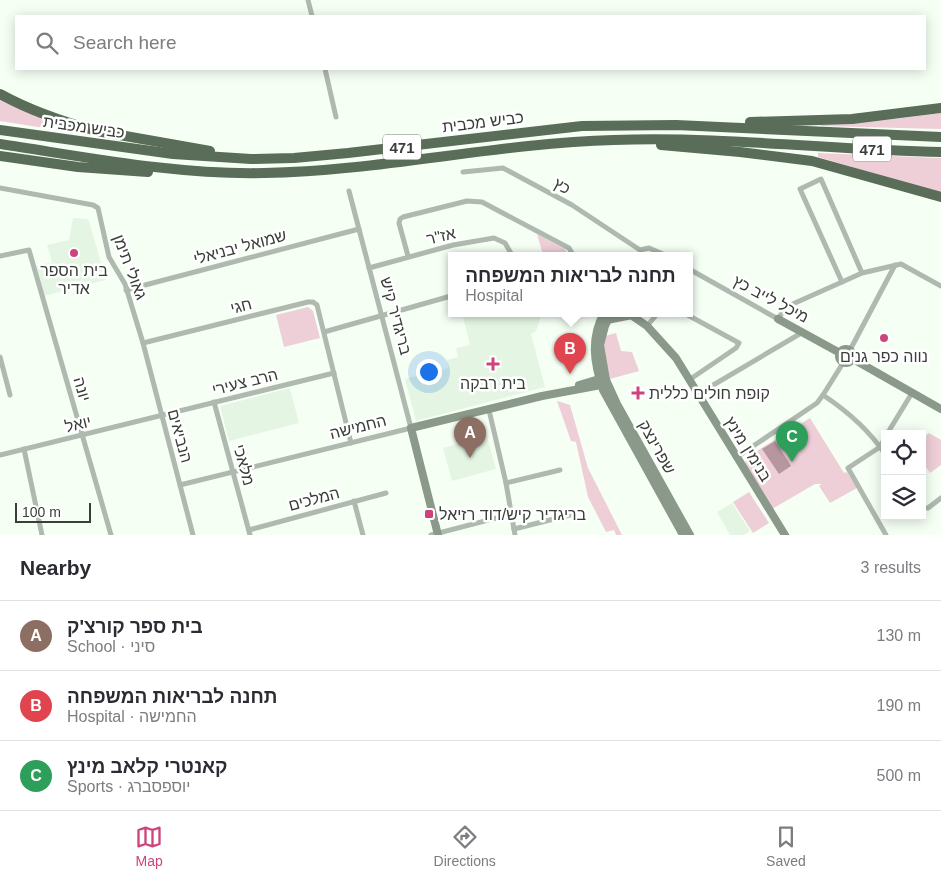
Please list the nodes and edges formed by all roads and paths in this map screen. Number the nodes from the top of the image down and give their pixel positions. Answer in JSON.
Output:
{"nodes":[{"id":1,"x":309,"y":0,"type":"edge"},
{"id":2,"x":312,"y":15,"type":"edge"},
{"id":3,"x":325,"y":70,"type":"edge"},
{"id":4,"x":0,"y":94,"type":"edge"},
{"id":5,"x":941,"y":104,"type":"edge"},
{"id":6,"x":941,"y":108,"type":"edge"},
{"id":7,"x":908,"y":113,"type":"junction"},
{"id":8,"x":336,"y":117,"type":"dead end"},
{"id":9,"x":676,"y":125,"type":"junction"},
{"id":10,"x":0,"y":130,"type":"edge"},
{"id":11,"x":941,"y":137,"type":"edge"},
{"id":12,"x":595,"y":140,"type":"junction"},
{"id":13,"x":0,"y":144,"type":"edge"},
{"id":14,"x":941,"y":152,"type":"edge"},
{"id":15,"x":0,"y":156,"type":"edge"},
{"id":16,"x":251,"y":159,"type":"junction"},
{"id":17,"x":463,"y":172,"type":"dead end"},
{"id":18,"x":224,"y":173,"type":"junction"},
{"id":19,"x":0,"y":188,"type":"edge"},
{"id":20,"x":349,"y":191,"type":"dead end"},
{"id":21,"x":941,"y":197,"type":"edge"},
{"id":22,"x":359,"y":229,"type":"junction"},
{"id":23,"x":510,"y":252,"type":"edge"},
{"id":24,"x":571,"y":252,"type":"edge"},
{"id":25,"x":638,"y":252,"type":"edge"},
{"id":26,"x":641,"y":252,"type":"edge"},
{"id":27,"x":658,"y":252,"type":"edge"},
{"id":28,"x":0,"y":256,"type":"edge"},
{"id":29,"x":408,"y":256,"type":"junction"},
{"id":30,"x":895,"y":265,"type":"junction"},
{"id":31,"x":369,"y":268,"type":"junction"},
{"id":32,"x":693,"y":271,"type":"edge"},
{"id":33,"x":862,"y":273,"type":"junction"},
{"id":34,"x":842,"y":282,"type":"junction"},
{"id":35,"x":941,"y":286,"type":"edge"},
{"id":36,"x":126,"y":290,"type":"junction"},
{"id":37,"x":448,"y":297,"type":"edge"},
{"id":38,"x":381,"y":315,"type":"junction"},
{"id":39,"x":606,"y":317,"type":"edge"},
{"id":40,"x":634,"y":317,"type":"edge"},
{"id":41,"x":655,"y":317,"type":"edge"},
{"id":42,"x":691,"y":317,"type":"edge"},
{"id":43,"x":778,"y":320,"type":"junction"},
{"id":44,"x":648,"y":326,"type":"junction"},
{"id":45,"x":324,"y":332,"type":"junction"},
{"id":46,"x":803,"y":332,"type":"junction"},
{"id":47,"x":143,"y":343,"type":"junction"},
{"id":48,"x":850,"y":350,"type":"junction"},
{"id":49,"x":840,"y":353,"type":"junction"},
{"id":50,"x":0,"y":358,"type":"edge"},
{"id":51,"x":853,"y":360,"type":"junction"},
{"id":52,"x":843,"y":362,"type":"junction"},
{"id":53,"x":334,"y":373,"type":"junction"},
{"id":54,"x":689,"y":380,"type":"junction"},
{"id":55,"x":602,"y":382,"type":"junction"},
{"id":56,"x":912,"y":392,"type":"junction"},
{"id":57,"x":698,"y":394,"type":"junction"},
{"id":58,"x":10,"y":395,"type":"dead end"},
{"id":59,"x":823,"y":395,"type":"junction"},
{"id":60,"x":214,"y":402,"type":"junction"},
{"id":61,"x":941,"y":409,"type":"edge"},
{"id":62,"x":488,"y":410,"type":"junction"},
{"id":63,"x":162,"y":415,"type":"junction"},
{"id":64,"x":411,"y":428,"type":"junction"},
{"id":65,"x":889,"y":430,"type":"edge"},
{"id":66,"x":82,"y":436,"type":"junction"},
{"id":67,"x":351,"y":443,"type":"junction"},
{"id":68,"x":880,"y":447,"type":"joint"},
{"id":69,"x":24,"y":449,"type":"junction"},
{"id":70,"x":0,"y":455,"type":"edge"},
{"id":71,"x":737,"y":457,"type":"junction"},
{"id":72,"x":560,"y":470,"type":"dead end"},
{"id":73,"x":233,"y":472,"type":"junction"},
{"id":74,"x":506,"y":483,"type":"junction"},
{"id":75,"x":180,"y":485,"type":"junction"},
{"id":76,"x":386,"y":493,"type":"dead end"},
{"id":77,"x":941,"y":498,"type":"edge"},
{"id":78,"x":354,"y":501,"type":"junction"},
{"id":79,"x":926,"y":508,"type":"edge"},
{"id":80,"x":512,"y":514,"type":"junction"},
{"id":81,"x":570,"y":515,"type":"dead end"},
{"id":82,"x":250,"y":532,"type":"edge"},
{"id":83,"x":515,"y":532,"type":"edge"},
{"id":84,"x":436,"y":534,"type":"edge"},
{"id":85,"x":42,"y":535,"type":"edge"},
{"id":86,"x":111,"y":535,"type":"edge"},
{"id":87,"x":193,"y":535,"type":"edge"},
{"id":88,"x":363,"y":535,"type":"edge"},
{"id":89,"x":683,"y":535,"type":"edge"},
{"id":90,"x":690,"y":535,"type":"edge"},
{"id":91,"x":785,"y":535,"type":"edge"},
{"id":92,"x":886,"y":535,"type":"edge"}],
"edges":[{"from":1,"to":2,"type":"street"},
{"from":3,"to":8,"type":"street"},
{"from":4,"to":16,"type":"highway"},
{"from":5,"to":7,"type":"highway"},
{"from":6,"to":7,"type":"highway"},
{"from":7,"to":9,"type":"highway"},
{"from":9,"to":11,"type":"highway","name":"כביש מכבית","number":"471"},
{"from":9,"to":16,"type":"highway","name":"כביש מכבית","number":"471"},
{"from":10,"to":16,"type":"highway","name":"כביש מכבית","number":"471"},
{"from":12,"to":14,"type":"highway","name":"כביש מכבית","number":"471"},
{"from":12,"to":18,"type":"highway","name":"כביש מכבית","number":"471"},
{"from":12,"to":21,"type":"highway"},
{"from":13,"to":18,"type":"highway","name":"כביש מכבית","number":"471"},
{"from":15,"to":18,"type":"highway"},
{"from":17,"to":25,"type":"street","name":"כץ"},
{"from":19,"to":36,"type":"street","name":"גאולי תימן"},
{"from":20,"to":22,"type":"street","name":"בריגדיר קיש"},
{"from":22,"to":31,"type":"street","name":"בריגדיר קיש"},
{"from":22,"to":36,"type":"street","name":"שמואל יבניאלי"},
{"from":23,"to":29,"type":"street","name":"אז\"ר"},
{"from":24,"to":29,"type":"street"},
{"from":26,"to":27,"type":"street"},
{"from":28,"to":66,"type":"street","name":"יונה"},
{"from":29,"to":31,"type":"street","name":"אז\"ר"},
{"from":30,"to":33,"type":"street"},
{"from":30,"to":35,"type":"street"},
{"from":30,"to":48,"type":"street"},
{"from":31,"to":38,"type":"street","name":"בריגדיר קיש"},
{"from":32,"to":43,"type":"street","name":"מיכל לייב כץ"},
{"from":33,"to":34,"type":"street"},
{"from":33,"to":34,"type":"street"},
{"from":34,"to":43,"type":"street"},
{"from":36,"to":47,"type":"street","name":"גאולי תימן"},
{"from":37,"to":38,"type":"street"},
{"from":38,"to":45,"type":"street"},
{"from":38,"to":64,"type":"street","name":"בריגדיר קיש"},
{"from":39,"to":55,"type":"street","name":"שפרינצק"},
{"from":40,"to":44,"type":"street","name":"בנימין מינץ"},
{"from":41,"to":44,"type":"street"},
{"from":42,"to":54,"type":"street"},
{"from":43,"to":46,"type":"street","name":"מיכל לייב כץ"},
{"from":44,"to":54,"type":"street","name":"בנימין מינץ"},
{"from":45,"to":47,"type":"street","name":"חגי"},
{"from":45,"to":53,"type":"street"},
{"from":46,"to":49,"type":"street","name":"מיכל לייב כץ"},
{"from":46,"to":57,"type":"street"},
{"from":47,"to":63,"type":"street","name":"הנביאים"},
{"from":48,"to":49,"type":"street"},
{"from":48,"to":51,"type":"street"},
{"from":49,"to":52,"type":"street"},
{"from":50,"to":58,"type":"street"},
{"from":51,"to":52,"type":"street"},
{"from":51,"to":56,"type":"street"},
{"from":52,"to":59,"type":"street"},
{"from":53,"to":60,"type":"street","name":"הרב צעירי"},
{"from":53,"to":67,"type":"street"},
{"from":54,"to":57,"type":"street","name":"בנימין מינץ"},
{"from":55,"to":62,"type":"street","name":"החמישה"},
{"from":55,"to":89,"type":"street","name":"שפרינצק"},
{"from":55,"to":90,"type":"street","name":"שפרינצק"},
{"from":56,"to":61,"type":"street"},
{"from":56,"to":65,"type":"street"},
{"from":57,"to":71,"type":"street","name":"בנימין מינץ"},
{"from":59,"to":68,"type":"street"},
{"from":59,"to":71,"type":"street"},
{"from":60,"to":63,"type":"street","name":"הרב צעירי"},
{"from":60,"to":73,"type":"street","name":"מלאכי"},
{"from":62,"to":64,"type":"street","name":"החמישה"},
{"from":62,"to":74,"type":"street"},
{"from":63,"to":66,"type":"street","name":"יואל"},
{"from":63,"to":75,"type":"street","name":"הנביאים"},
{"from":64,"to":67,"type":"street","name":"החמישה"},
{"from":64,"to":84,"type":"street","name":"בריגדיר קיש"},
{"from":66,"to":69,"type":"street","name":"יואל"},
{"from":66,"to":86,"type":"street","name":"יונה"},
{"from":67,"to":73,"type":"street","name":"החמישה"},
{"from":68,"to":92,"type":"street"},
{"from":69,"to":70,"type":"street","name":"יואל"},
{"from":69,"to":85,"type":"street"},
{"from":71,"to":91,"type":"street","name":"בנימין מינץ"},
{"from":72,"to":74,"type":"street"},
{"from":73,"to":75,"type":"street","name":"החמישה"},
{"from":73,"to":82,"type":"street","name":"מלאכי"},
{"from":74,"to":80,"type":"street"},
{"from":75,"to":87,"type":"street","name":"הנביאים"},
{"from":76,"to":78,"type":"street","name":"המלכים"},
{"from":77,"to":79,"type":"street"},
{"from":78,"to":82,"type":"street","name":"המלכים"},
{"from":78,"to":88,"type":"street"},
{"from":80,"to":83,"type":"street"},
{"from":80,"to":84,"type":"street"},
{"from":81,"to":83,"type":"street"}]}
